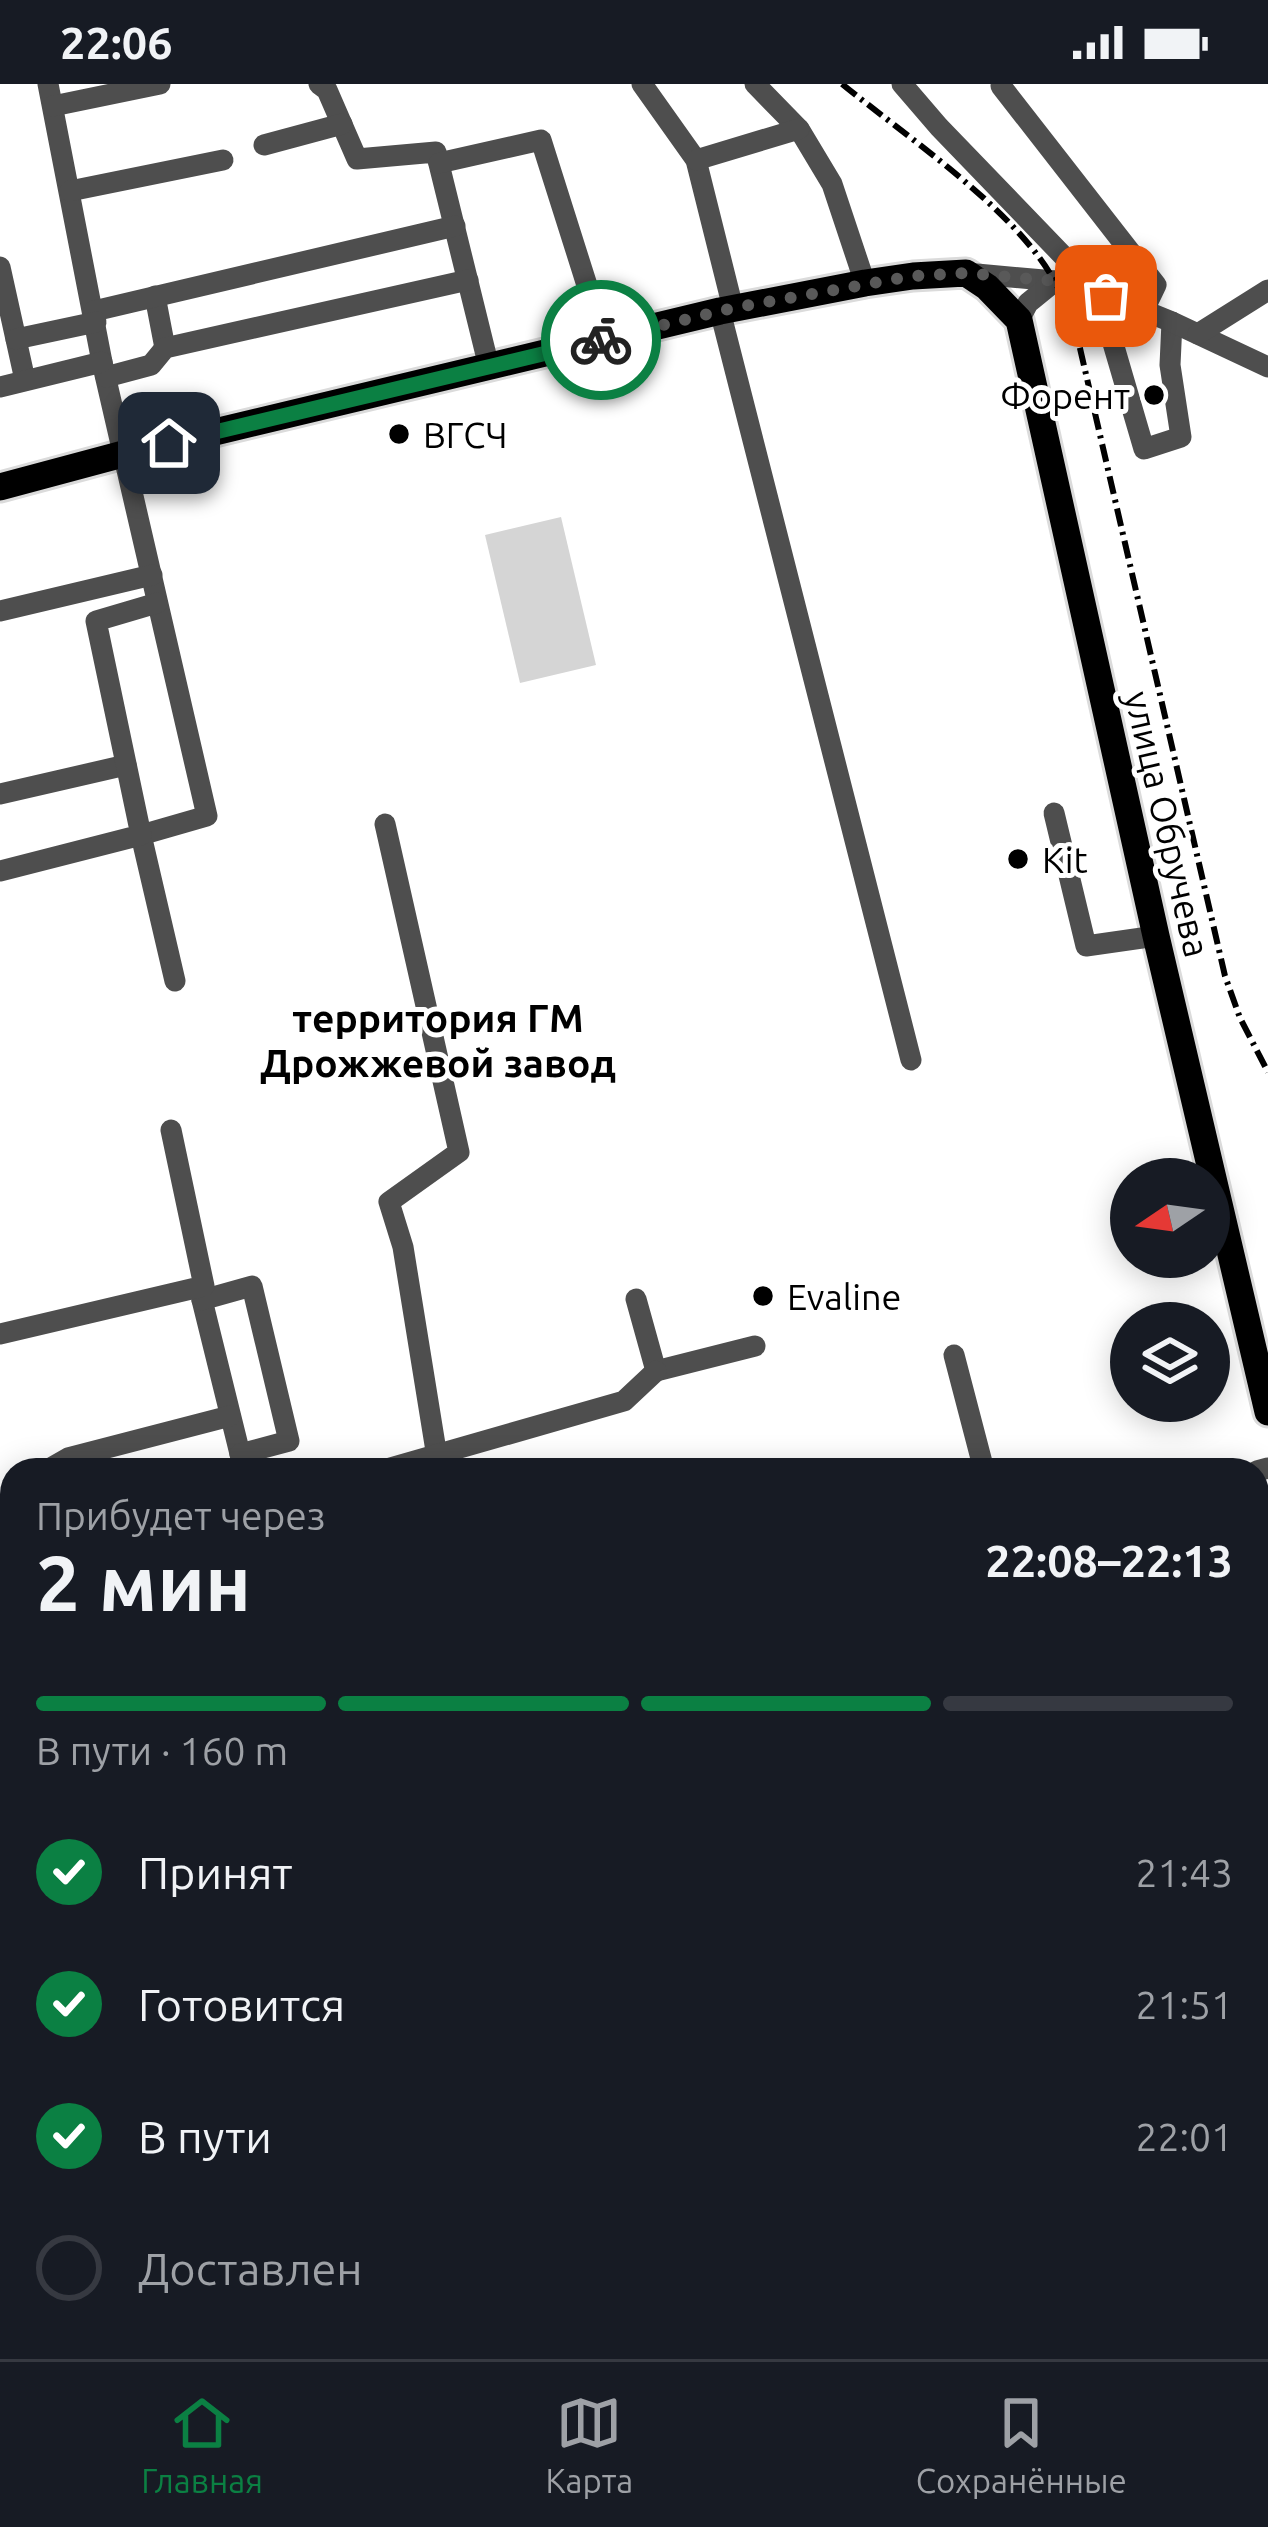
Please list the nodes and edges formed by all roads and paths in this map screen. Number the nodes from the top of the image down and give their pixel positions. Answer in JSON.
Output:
{"nodes":[{"id":1,"x":160,"y":84,"type":"edge"},
{"id":2,"x":320,"y":84,"type":"edge"},
{"id":3,"x":641,"y":84,"type":"edge"},
{"id":4,"x":755,"y":84,"type":"edge"},
{"id":5,"x":902,"y":84,"type":"edge"},
{"id":6,"x":1001,"y":86,"type":"edge"},
{"id":7,"x":51,"y":95,"type":"edge"},
{"id":8,"x":342,"y":124,"type":"junction"},
{"id":9,"x":799,"y":128,"type":"junction"},
{"id":10,"x":264,"y":145,"type":"dead end"},
{"id":11,"x":223,"y":160,"type":"dead end"},
{"id":12,"x":696,"y":160,"type":"junction"},
{"id":13,"x":439,"y":163,"type":"junction"},
{"id":14,"x":70,"y":191,"type":"junction"},
{"id":15,"x":454,"y":226,"type":"junction"},
{"id":16,"x":0,"y":267,"type":"edge"},
{"id":17,"x":966,"y":273,"type":"junction"},
{"id":18,"x":468,"y":280,"type":"junction"},
{"id":19,"x":1055,"y":281,"type":"junction"},
{"id":20,"x":865,"y":284,"type":"junction"},
{"id":21,"x":1268,"y":290,"type":"edge"},
{"id":22,"x":1098,"y":292,"type":"junction"},
{"id":23,"x":155,"y":296,"type":"junction"},
{"id":24,"x":726,"y":310,"type":"junction"},
{"id":25,"x":1144,"y":310,"type":"junction"},
{"id":26,"x":95,"y":317,"type":"junction"},
{"id":27,"x":1019,"y":320,"type":"junction"},
{"id":28,"x":1172,"y":322,"type":"junction"},
{"id":29,"x":1198,"y":334,"type":"junction"},
{"id":30,"x":16,"y":339,"type":"junction"},
{"id":31,"x":604,"y":339,"type":"junction"},
{"id":32,"x":165,"y":348,"type":"junction"},
{"id":33,"x":489,"y":367,"type":"junction"},
{"id":34,"x":1268,"y":367,"type":"edge"},
{"id":35,"x":104,"y":370,"type":"junction"},
{"id":36,"x":25,"y":380,"type":"junction"},
{"id":37,"x":0,"y":387,"type":"edge"},
{"id":38,"x":123,"y":454,"type":"junction"},
{"id":39,"x":0,"y":487,"type":"edge"},
{"id":40,"x":152,"y":575,"type":"junction"},
{"id":41,"x":157,"y":602,"type":"junction"},
{"id":42,"x":0,"y":610,"type":"edge"},
{"id":43,"x":126,"y":765,"type":"junction"},
{"id":44,"x":0,"y":794,"type":"edge"},
{"id":45,"x":1054,"y":813,"type":"dead end"},
{"id":46,"x":385,"y":824,"type":"dead end"},
{"id":47,"x":141,"y":835,"type":"junction"},
{"id":48,"x":0,"y":871,"type":"edge"},
{"id":49,"x":1156,"y":936,"type":"junction"},
{"id":50,"x":176,"y":981,"type":"dead end"},
{"id":51,"x":911,"y":1060,"type":"dead end"},
{"id":52,"x":171,"y":1130,"type":"dead end"},
{"id":53,"x":203,"y":1293,"type":"junction"},
{"id":54,"x":637,"y":1299,"type":"dead end"},
{"id":55,"x":0,"y":1334,"type":"edge"},
{"id":56,"x":755,"y":1346,"type":"dead end"},
{"id":57,"x":954,"y":1355,"type":"dead end"},
{"id":58,"x":656,"y":1371,"type":"junction"},
{"id":59,"x":1268,"y":1412,"type":"edge"},
{"id":60,"x":230,"y":1416,"type":"junction"},
{"id":61,"x":436,"y":1456,"type":"junction"},
{"id":62,"x":68,"y":1458,"type":"edge"},
{"id":63,"x":241,"y":1458,"type":"edge"},
{"id":64,"x":251,"y":1458,"type":"edge"},
{"id":65,"x":428,"y":1458,"type":"edge"},
{"id":66,"x":981,"y":1458,"type":"edge"}],
"edges":[{"from":1,"to":7,"type":"street"},
{"from":2,"to":8,"type":"street"},
{"from":3,"to":12,"type":"street"},
{"from":4,"to":9,"type":"street"},
{"from":5,"to":22,"type":"street"},
{"from":6,"to":25,"type":"street"},
{"from":7,"to":14,"type":"street"},
{"from":8,"to":10,"type":"street"},
{"from":8,"to":13,"type":"street"},
{"from":9,"to":12,"type":"street"},
{"from":9,"to":20,"type":"street"},
{"from":11,"to":14,"type":"street"},
{"from":12,"to":24,"type":"street"},
{"from":13,"to":15,"type":"street"},
{"from":13,"to":31,"type":"street"},
{"from":14,"to":26,"type":"street"},
{"from":15,"to":18,"type":"street"},
{"from":15,"to":23,"type":"street"},
{"from":16,"to":30,"type":"street"},
{"from":17,"to":19,"type":"street"},
{"from":17,"to":20,"type":"main road"},
{"from":17,"to":27,"type":"main road"},
{"from":18,"to":32,"type":"street"},
{"from":18,"to":33,"type":"street"},
{"from":19,"to":22,"type":"street"},
{"from":19,"to":27,"type":"street"},
{"from":20,"to":24,"type":"main road"},
{"from":21,"to":29,"type":"street"},
{"from":22,"to":25,"type":"street"},
{"from":22,"to":28,"type":"street"},
{"from":23,"to":26,"type":"street"},
{"from":23,"to":32,"type":"street"},
{"from":24,"to":31,"type":"main road"},
{"from":24,"to":51,"type":"street"},
{"from":25,"to":28,"type":"street"},
{"from":26,"to":30,"type":"street"},
{"from":26,"to":35,"type":"street"},
{"from":27,"to":49,"type":"main road","name":"улица Обручева"},
{"from":28,"to":29,"type":"street"},
{"from":29,"to":34,"type":"street"},
{"from":30,"to":36,"type":"street"},
{"from":31,"to":33,"type":"main road"},
{"from":32,"to":35,"type":"street"},
{"from":33,"to":38,"type":"main road"},
{"from":35,"to":36,"type":"street"},
{"from":35,"to":38,"type":"street"},
{"from":36,"to":37,"type":"street"},
{"from":38,"to":39,"type":"main road"},
{"from":38,"to":40,"type":"street"},
{"from":40,"to":41,"type":"street"},
{"from":40,"to":42,"type":"street"},
{"from":41,"to":43,"type":"street"},
{"from":41,"to":47,"type":"street"},
{"from":43,"to":44,"type":"street"},
{"from":43,"to":47,"type":"street"},
{"from":45,"to":49,"type":"street"},
{"from":46,"to":61,"type":"street"},
{"from":47,"to":48,"type":"street"},
{"from":47,"to":50,"type":"street"},
{"from":49,"to":59,"type":"main road","name":"улица Обручева"},
{"from":52,"to":53,"type":"street"},
{"from":53,"to":55,"type":"street"},
{"from":53,"to":60,"type":"street"},
{"from":53,"to":64,"type":"street"},
{"from":54,"to":58,"type":"street"},
{"from":56,"to":58,"type":"street"},
{"from":57,"to":66,"type":"street"},
{"from":58,"to":61,"type":"street"},
{"from":60,"to":62,"type":"street"},
{"from":60,"to":63,"type":"street"},
{"from":61,"to":65,"type":"street"}]}
